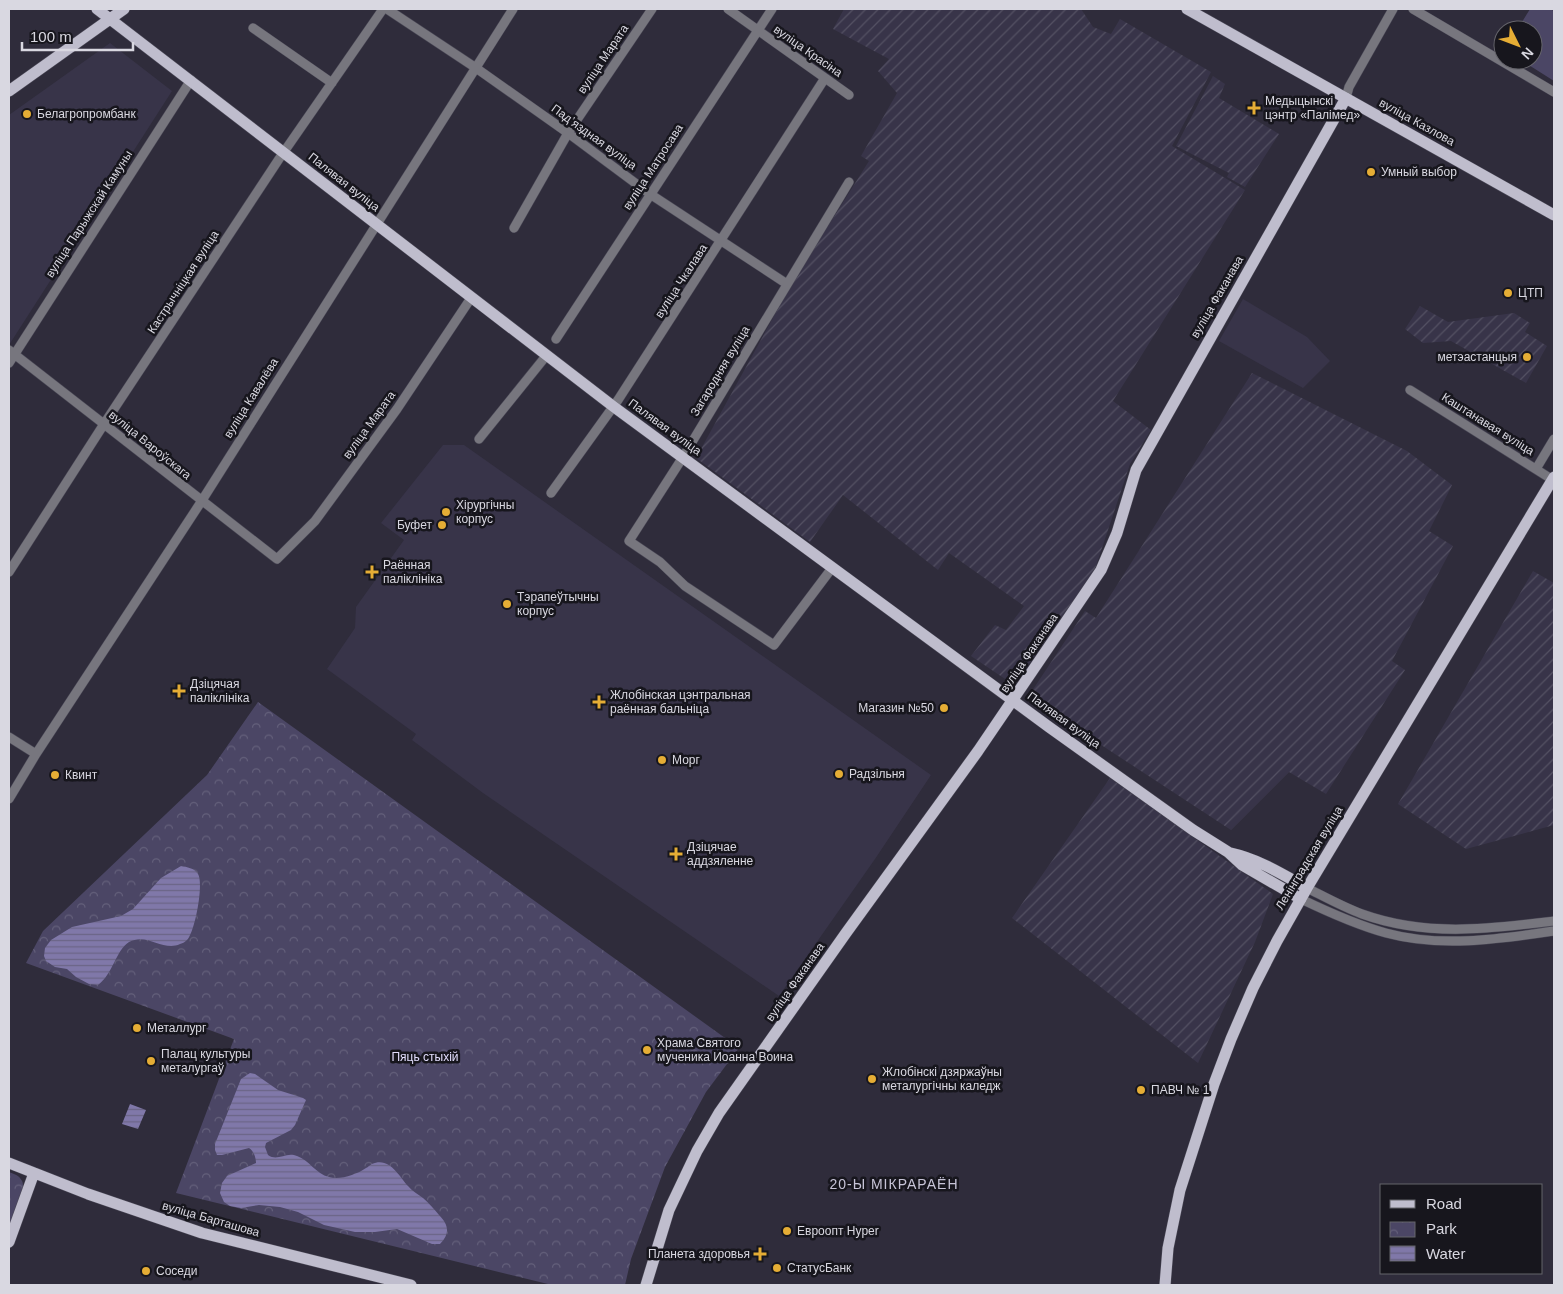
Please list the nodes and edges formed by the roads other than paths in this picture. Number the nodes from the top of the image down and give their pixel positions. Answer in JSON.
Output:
{"nodes":[{"id":1,"x":97,"y":9,"type":"edge"},
{"id":2,"x":124,"y":9,"type":"edge"},
{"id":3,"x":385,"y":9,"type":"edge"},
{"id":4,"x":513,"y":9,"type":"edge"},
{"id":5,"x":652,"y":9,"type":"edge"},
{"id":6,"x":728,"y":9,"type":"edge"},
{"id":7,"x":772,"y":9,"type":"edge"},
{"id":8,"x":1187,"y":9,"type":"edge"},
{"id":9,"x":1393,"y":9,"type":"edge"},
{"id":10,"x":1413,"y":9,"type":"edge"},
{"id":11,"x":1203,"y":13,"type":"edge"},
{"id":12,"x":111,"y":18,"type":"junction"},
{"id":13,"x":253,"y":28,"type":"dead end"},
{"id":14,"x":757,"y":31,"type":"junction"},
{"id":15,"x":476,"y":68,"type":"junction"},
{"id":16,"x":825,"y":78,"type":"junction"},
{"id":17,"x":191,"y":80,"type":"junction"},
{"id":18,"x":332,"y":83,"type":"junction"},
{"id":19,"x":9,"y":91,"type":"edge"},
{"id":20,"x":1554,"y":92,"type":"edge"},
{"id":21,"x":849,"y":95,"type":"dead end"},
{"id":22,"x":1346,"y":98,"type":"junction"},
{"id":23,"x":568,"y":133,"type":"junction"},
{"id":24,"x":284,"y":152,"type":"junction"},
{"id":25,"x":849,"y":182,"type":"dead end"},
{"id":26,"x":650,"y":194,"type":"junction"},
{"id":27,"x":1554,"y":215,"type":"edge"},
{"id":28,"x":376,"y":225,"type":"junction"},
{"id":29,"x":514,"y":228,"type":"dead end"},
{"id":30,"x":722,"y":242,"type":"junction"},
{"id":31,"x":787,"y":284,"type":"junction"},
{"id":32,"x":471,"y":298,"type":"junction"},
{"id":33,"x":556,"y":339,"type":"dead end"},
{"id":34,"x":11,"y":352,"type":"edge"},
{"id":35,"x":546,"y":356,"type":"junction"},
{"id":36,"x":9,"y":362,"type":"edge"},
{"id":37,"x":1410,"y":390,"type":"dead end"},
{"id":38,"x":614,"y":407,"type":"junction"},
{"id":39,"x":104,"y":424,"type":"junction"},
{"id":40,"x":479,"y":439,"type":"dead end"},
{"id":41,"x":1554,"y":439,"type":"edge"},
{"id":42,"x":683,"y":457,"type":"junction"},
{"id":43,"x":1536,"y":470,"type":"junction"},
{"id":44,"x":1553,"y":479,"type":"edge"},
{"id":45,"x":551,"y":493,"type":"dead end"},
{"id":46,"x":201,"y":502,"type":"junction"},
{"id":47,"x":277,"y":559,"type":"joint"},
{"id":48,"x":832,"y":568,"type":"junction"},
{"id":49,"x":9,"y":572,"type":"edge"},
{"id":50,"x":1014,"y":701,"type":"junction"},
{"id":51,"x":9,"y":737,"type":"edge"},
{"id":52,"x":36,"y":754,"type":"junction"},
{"id":53,"x":9,"y":799,"type":"edge"},
{"id":54,"x":1228,"y":852,"type":"junction"},
{"id":55,"x":1307,"y":888,"type":"junction"},
{"id":56,"x":1300,"y":899,"type":"junction"},
{"id":57,"x":1554,"y":921,"type":"edge"},
{"id":58,"x":1554,"y":931,"type":"edge"},
{"id":59,"x":9,"y":1163,"type":"edge"},
{"id":60,"x":34,"y":1173,"type":"junction"},
{"id":61,"x":9,"y":1242,"type":"edge"},
{"id":62,"x":411,"y":1285,"type":"edge"},
{"id":63,"x":646,"y":1285,"type":"edge"},
{"id":64,"x":1165,"y":1285,"type":"edge"}],
"edges":[{"from":1,"to":12,"type":"main road","name":"Палявая вуліца"},
{"from":2,"to":12,"type":"main road"},
{"from":3,"to":15,"type":"street","name":"Падʼяздная вуліца"},
{"from":3,"to":18,"type":"street","name":"Кастрычніцкая вуліца"},
{"from":4,"to":15,"type":"street","name":"вуліца Кавалёва"},
{"from":5,"to":23,"type":"street","name":"вуліца Марата"},
{"from":6,"to":14,"type":"street","name":"вуліца Красіна"},
{"from":7,"to":14,"type":"street","name":"вуліца Матросава"},
{"from":8,"to":11,"type":"main road","name":"вуліца Казлова"},
{"from":9,"to":22,"type":"street","name":"вуліца Факанава"},
{"from":10,"to":20,"type":"street"},
{"from":11,"to":22,"type":"main road","name":"вуліца Казлова"},
{"from":12,"to":17,"type":"main road","name":"Палявая вуліца"},
{"from":12,"to":19,"type":"main road"},
{"from":13,"to":18,"type":"street"},
{"from":14,"to":16,"type":"street","name":"вуліца Красіна"},
{"from":14,"to":26,"type":"street","name":"вуліца Матросава"},
{"from":15,"to":23,"type":"street","name":"Падʼяздная вуліца"},
{"from":15,"to":28,"type":"street","name":"вуліца Кавалёва"},
{"from":16,"to":21,"type":"street","name":"вуліца Красіна"},
{"from":16,"to":30,"type":"street","name":"вуліца Чкалава"},
{"from":17,"to":24,"type":"main road","name":"Палявая вуліца"},
{"from":17,"to":34,"type":"street","name":"вуліца Парыжскай Камуны"},
{"from":18,"to":24,"type":"street","name":"Кастрычніцкая вуліца"},
{"from":22,"to":27,"type":"main road","name":"вуліца Казлова"},
{"from":22,"to":50,"type":"main road","name":"вуліца Факанава"},
{"from":23,"to":26,"type":"street","name":"Падʼяздная вуліца"},
{"from":23,"to":29,"type":"street","name":"вуліца Марата"},
{"from":24,"to":28,"type":"main road","name":"Палявая вуліца"},
{"from":24,"to":39,"type":"street","name":"Кастрычніцкая вуліца"},
{"from":25,"to":31,"type":"street","name":"Загародняя вуліца"},
{"from":26,"to":30,"type":"street","name":"Падʼяздная вуліца"},
{"from":26,"to":33,"type":"street","name":"вуліца Матросава"},
{"from":28,"to":32,"type":"main road","name":"Палявая вуліца"},
{"from":28,"to":46,"type":"street","name":"вуліца Кавалёва"},
{"from":30,"to":31,"type":"street","name":"Падʼяздная вуліца"},
{"from":30,"to":38,"type":"street","name":"вуліца Чкалава"},
{"from":31,"to":42,"type":"street","name":"Загародняя вуліца"},
{"from":32,"to":35,"type":"main road","name":"Палявая вуліца"},
{"from":32,"to":47,"type":"street","name":"вуліца Марата"},
{"from":34,"to":36,"type":"street","name":"вуліца Парыжскай Камуны"},
{"from":34,"to":39,"type":"street","name":"вуліца Вароўскага"},
{"from":35,"to":38,"type":"main road","name":"Палявая вуліца"},
{"from":35,"to":40,"type":"street"},
{"from":37,"to":43,"type":"street","name":"Каштанавая вуліца"},
{"from":38,"to":42,"type":"main road","name":"Палявая вуліца"},
{"from":38,"to":45,"type":"street","name":"вуліца Чкалава"},
{"from":39,"to":46,"type":"street","name":"вуліца Вароўскага"},
{"from":39,"to":49,"type":"street","name":"Кастрычніцкая вуліца"},
{"from":41,"to":43,"type":"street"},
{"from":42,"to":48,"type":"main road","name":"Палявая вуліца"},
{"from":42,"to":48,"type":"street","name":"Загародняя вуліца"},
{"from":43,"to":44,"type":"street","name":"Каштанавая вуліца"},
{"from":44,"to":55,"type":"main road","name":"Ленінградская вуліца"},
{"from":46,"to":47,"type":"street","name":"вуліца Вароўскага"},
{"from":46,"to":52,"type":"street","name":"вуліца Кавалёва"},
{"from":48,"to":50,"type":"main road","name":"Палявая вуліца"},
{"from":50,"to":54,"type":"main road","name":"Палявая вуліца"},
{"from":50,"to":63,"type":"main road","name":"вуліца Факанава"},
{"from":51,"to":52,"type":"street"},
{"from":52,"to":53,"type":"street","name":"вуліца Кавалёва"},
{"from":54,"to":55,"type":"main road","name":"Палявая вуліца"},
{"from":54,"to":56,"type":"main road","name":"Палявая вуліца"},
{"from":55,"to":56,"type":"main road","name":"Ленінградская вуліца"},
{"from":55,"to":57,"type":"street"},
{"from":56,"to":58,"type":"street"},
{"from":56,"to":64,"type":"main road","name":"Ленінградская вуліца"},
{"from":59,"to":60,"type":"main road","name":"вуліца Барташова"},
{"from":60,"to":61,"type":"main road"},
{"from":60,"to":62,"type":"main road","name":"вуліца Барташова"}]}
